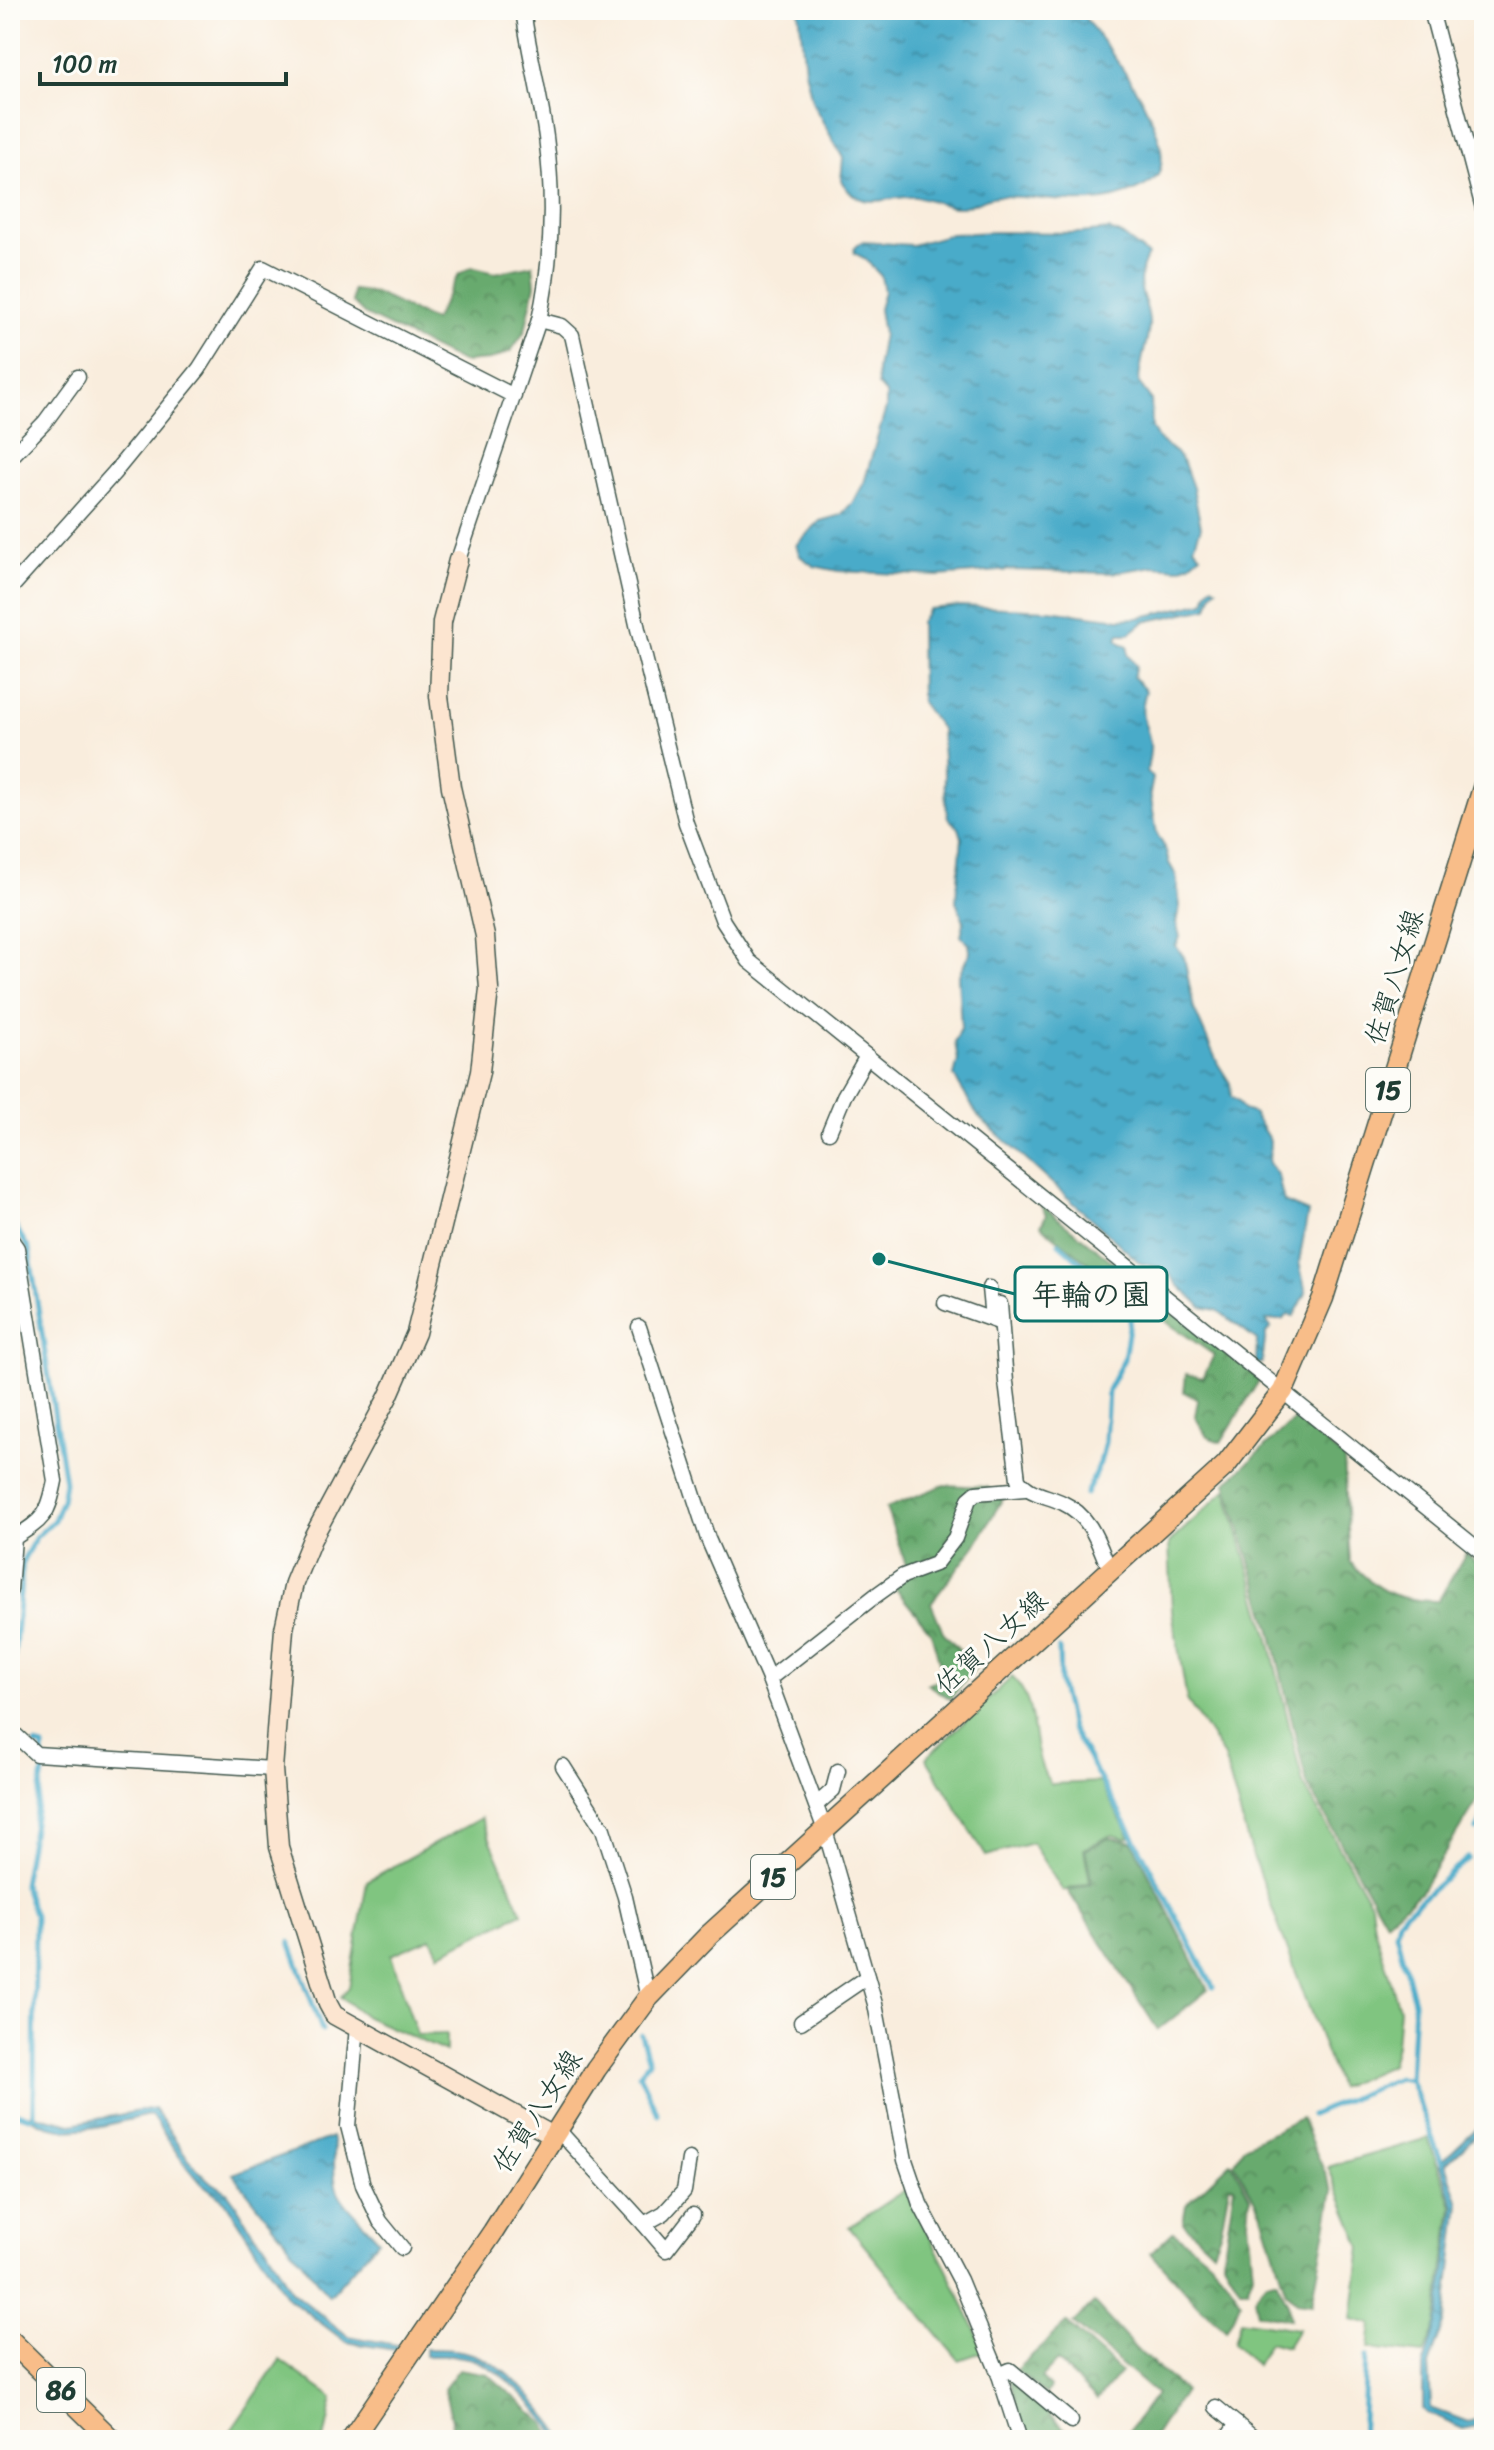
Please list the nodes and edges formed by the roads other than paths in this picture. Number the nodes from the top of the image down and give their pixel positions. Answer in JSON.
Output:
{"nodes":[{"id":1,"x":523,"y":10,"type":"edge"},
{"id":2,"x":1431,"y":10,"type":"edge"},
{"id":3,"x":1484,"y":212,"type":"edge"},
{"id":4,"x":539,"y":320,"type":"junction"},
{"id":5,"x":78,"y":377,"type":"dead end"},
{"id":6,"x":514,"y":396,"type":"junction"},
{"id":7,"x":10,"y":458,"type":"edge"},
{"id":8,"x":458,"y":560,"type":"joint"},
{"id":9,"x":10,"y":589,"type":"edge"},
{"id":10,"x":1484,"y":785,"type":"edge"},
{"id":11,"x":867,"y":1056,"type":"junction"},
{"id":12,"x":829,"y":1132,"type":"dead end"},
{"id":13,"x":10,"y":1238,"type":"edge"},
{"id":14,"x":989,"y":1288,"type":"dead end"},
{"id":15,"x":945,"y":1303,"type":"dead end"},
{"id":16,"x":1000,"y":1304,"type":"dead end"},
{"id":17,"x":996,"y":1321,"type":"junction"},
{"id":18,"x":639,"y":1327,"type":"dead end"},
{"id":19,"x":1283,"y":1391,"type":"junction"},
{"id":20,"x":1025,"y":1489,"type":"junction"},
{"id":21,"x":1484,"y":1554,"type":"edge"},
{"id":22,"x":1105,"y":1559,"type":"dead end"},
{"id":23,"x":10,"y":1590,"type":"edge"},
{"id":24,"x":769,"y":1679,"type":"junction"},
{"id":25,"x":10,"y":1730,"type":"edge"},
{"id":26,"x":563,"y":1766,"type":"dead end"},
{"id":27,"x":273,"y":1769,"type":"junction"},
{"id":28,"x":838,"y":1771,"type":"dead end"},
{"id":29,"x":816,"y":1805,"type":"junction"},
{"id":30,"x":825,"y":1830,"type":"junction"},
{"id":31,"x":867,"y":1977,"type":"junction"},
{"id":32,"x":648,"y":1998,"type":"junction"},
{"id":33,"x":801,"y":2022,"type":"dead end"},
{"id":34,"x":357,"y":2027,"type":"junction"},
{"id":35,"x":555,"y":2133,"type":"junction"},
{"id":36,"x":689,"y":2159,"type":"dead end"},
{"id":37,"x":693,"y":2215,"type":"dead end"},
{"id":38,"x":644,"y":2224,"type":"junction"},
{"id":39,"x":402,"y":2248,"type":"dead end"},
{"id":40,"x":10,"y":2340,"type":"edge"},
{"id":41,"x":999,"y":2375,"type":"junction"},
{"id":42,"x":1216,"y":2407,"type":"dead end"},
{"id":43,"x":1071,"y":2421,"type":"dead end"},
{"id":44,"x":1237,"y":2424,"type":"junction"},
{"id":45,"x":112,"y":2440,"type":"edge"},
{"id":46,"x":351,"y":2440,"type":"edge"},
{"id":47,"x":1020,"y":2440,"type":"edge"},
{"id":48,"x":1226,"y":2440,"type":"edge"},
{"id":49,"x":1256,"y":2440,"type":"edge"}],
"edges":[{"from":1,"to":4,"type":"street"},
{"from":2,"to":3,"type":"street"},
{"from":4,"to":6,"type":"street"},
{"from":4,"to":11,"type":"street"},
{"from":5,"to":7,"type":"street"},
{"from":6,"to":8,"type":"street"},
{"from":6,"to":9,"type":"street"},
{"from":8,"to":27,"type":"street"},
{"from":10,"to":19,"type":"main road","name":"佐賀八女線","number":"15"},
{"from":11,"to":12,"type":"street"},
{"from":11,"to":19,"type":"street"},
{"from":13,"to":23,"type":"street"},
{"from":14,"to":17,"type":"street"},
{"from":15,"to":17,"type":"street"},
{"from":16,"to":17,"type":"street"},
{"from":17,"to":20,"type":"street"},
{"from":18,"to":24,"type":"street"},
{"from":19,"to":21,"type":"street"},
{"from":19,"to":30,"type":"main road","name":"佐賀八女線","number":"15"},
{"from":20,"to":22,"type":"street"},
{"from":20,"to":24,"type":"street"},
{"from":24,"to":29,"type":"street"},
{"from":25,"to":27,"type":"street"},
{"from":26,"to":32,"type":"street"},
{"from":27,"to":34,"type":"street"},
{"from":28,"to":29,"type":"street"},
{"from":29,"to":30,"type":"street"},
{"from":30,"to":31,"type":"street"},
{"from":30,"to":32,"type":"main road","name":"佐賀八女線","number":"15"},
{"from":31,"to":33,"type":"street"},
{"from":31,"to":41,"type":"street"},
{"from":32,"to":35,"type":"main road","name":"佐賀八女線","number":"15"},
{"from":34,"to":35,"type":"street"},
{"from":34,"to":39,"type":"street"},
{"from":35,"to":38,"type":"street"},
{"from":35,"to":46,"type":"main road","name":"佐賀八女線","number":"15"},
{"from":36,"to":38,"type":"street"},
{"from":37,"to":38,"type":"street"},
{"from":40,"to":45,"type":"main road","number":"86"},
{"from":41,"to":43,"type":"street"},
{"from":41,"to":47,"type":"street"},
{"from":42,"to":44,"type":"street"},
{"from":44,"to":48,"type":"street"},
{"from":44,"to":49,"type":"street"}]}
